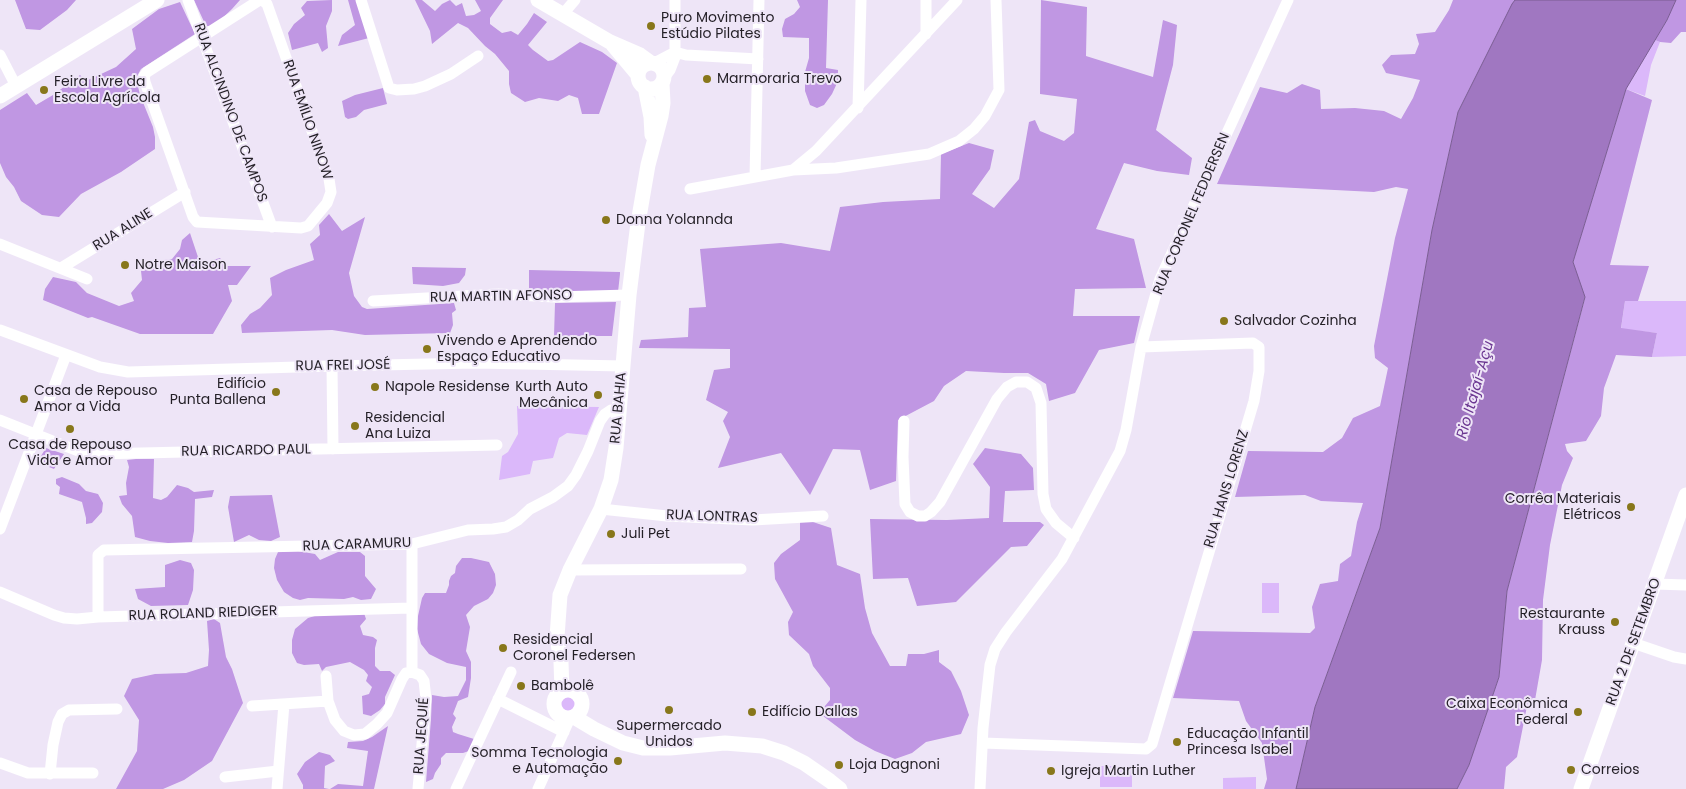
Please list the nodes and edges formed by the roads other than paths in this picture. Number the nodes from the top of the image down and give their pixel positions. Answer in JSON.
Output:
{"nodes":[{"id":1,"x":157,"y":0,"type":"edge"},
{"id":2,"x":188,"y":0,"type":"edge"},
{"id":3,"x":361,"y":0,"type":"edge"},
{"id":4,"x":538,"y":0,"type":"edge"},
{"id":5,"x":574,"y":0,"type":"edge"},
{"id":6,"x":675,"y":0,"type":"edge"},
{"id":7,"x":759,"y":0,"type":"edge"},
{"id":8,"x":860,"y":0,"type":"edge"},
{"id":9,"x":926,"y":0,"type":"edge"},
{"id":10,"x":957,"y":0,"type":"edge"},
{"id":11,"x":996,"y":0,"type":"edge"},
{"id":12,"x":1288,"y":0,"type":"edge"},
{"id":13,"x":563,"y":14,"type":"junction"},
{"id":14,"x":926,"y":34,"type":"junction"},
{"id":15,"x":203,"y":38,"type":"junction"},
{"id":16,"x":610,"y":42,"type":"junction"},
{"id":17,"x":675,"y":52,"type":"junction"},
{"id":18,"x":0,"y":55,"type":"edge"},
{"id":19,"x":478,"y":56,"type":"dead end"},
{"id":20,"x":758,"y":59,"type":"junction"},
{"id":21,"x":652,"y":63,"type":"junction"},
{"id":22,"x":642,"y":81,"type":"junction"},
{"id":23,"x":663,"y":81,"type":"junction"},
{"id":24,"x":16,"y":86,"type":"junction"},
{"id":25,"x":0,"y":96,"type":"edge"},
{"id":26,"x":858,"y":108,"type":"junction"},
{"id":27,"x":652,"y":144,"type":"junction"},
{"id":28,"x":793,"y":170,"type":"junction"},
{"id":29,"x":755,"y":178,"type":"junction"},
{"id":30,"x":690,"y":189,"type":"dead end"},
{"id":31,"x":185,"y":192,"type":"junction"},
{"id":32,"x":272,"y":227,"type":"junction"},
{"id":33,"x":0,"y":244,"type":"edge"},
{"id":34,"x":62,"y":268,"type":"junction"},
{"id":35,"x":87,"y":279,"type":"dead end"},
{"id":36,"x":629,"y":295,"type":"junction"},
{"id":37,"x":373,"y":301,"type":"dead end"},
{"id":38,"x":0,"y":330,"type":"edge"},
{"id":39,"x":1141,"y":347,"type":"junction"},
{"id":40,"x":66,"y":355,"type":"junction"},
{"id":41,"x":332,"y":366,"type":"junction"},
{"id":42,"x":623,"y":366,"type":"junction"},
{"id":43,"x":619,"y":410,"type":"junction"},
{"id":44,"x":0,"y":420,"type":"edge"},
{"id":45,"x":904,"y":421,"type":"dead end"},
{"id":46,"x":36,"y":433,"type":"junction"},
{"id":47,"x":497,"y":446,"type":"dead end"},
{"id":48,"x":334,"y":449,"type":"junction"},
{"id":49,"x":1686,"y":495,"type":"edge"},
{"id":50,"x":601,"y":510,"type":"junction"},
{"id":51,"x":3,"y":511,"type":"edge"},
{"id":52,"x":823,"y":516,"type":"dead end"},
{"id":53,"x":0,"y":529,"type":"edge"},
{"id":54,"x":1074,"y":538,"type":"junction"},
{"id":55,"x":412,"y":544,"type":"junction"},
{"id":56,"x":741,"y":569,"type":"dead end"},
{"id":57,"x":570,"y":570,"type":"junction"},
{"id":58,"x":1655,"y":584,"type":"junction"},
{"id":59,"x":1686,"y":586,"type":"edge"},
{"id":60,"x":0,"y":592,"type":"edge"},
{"id":61,"x":411,"y":608,"type":"junction"},
{"id":62,"x":98,"y":616,"type":"junction"},
{"id":63,"x":1634,"y":643,"type":"junction"},
{"id":64,"x":1686,"y":659,"type":"edge"},
{"id":65,"x":412,"y":672,"type":"junction"},
{"id":66,"x":510,"y":672,"type":"dead end"},
{"id":67,"x":326,"y":676,"type":"dead end"},
{"id":68,"x":569,"y":691,"type":"junction"},
{"id":69,"x":498,"y":699,"type":"junction"},
{"id":70,"x":328,"y":701,"type":"junction"},
{"id":71,"x":284,"y":704,"type":"junction"},
{"id":72,"x":252,"y":706,"type":"dead end"},
{"id":73,"x":117,"y":709,"type":"dead end"},
{"id":74,"x":567,"y":717,"type":"junction"},
{"id":75,"x":543,"y":721,"type":"junction"},
{"id":76,"x":983,"y":743,"type":"junction"},
{"id":77,"x":0,"y":763,"type":"edge"},
{"id":78,"x":278,"y":770,"type":"junction"},
{"id":79,"x":93,"y":773,"type":"dead end"},
{"id":80,"x":50,"y":774,"type":"junction"},
{"id":81,"x":225,"y":777,"type":"dead end"},
{"id":82,"x":277,"y":789,"type":"edge"},
{"id":83,"x":418,"y":789,"type":"edge"},
{"id":84,"x":456,"y":789,"type":"edge"},
{"id":85,"x":538,"y":789,"type":"edge"},
{"id":86,"x":840,"y":789,"type":"edge"},
{"id":87,"x":980,"y":789,"type":"edge"},
{"id":88,"x":1581,"y":789,"type":"edge"}],
"edges":[{"from":1,"to":24,"type":"main road"},
{"from":2,"to":15,"type":"street","name":"RUA ALCINDINO DE CAMPOS"},
{"from":3,"to":19,"type":"street"},
{"from":4,"to":13,"type":"main road","name":"RUA BAHIA"},
{"from":5,"to":13,"type":"street"},
{"from":6,"to":17,"type":"street"},
{"from":7,"to":20,"type":"street"},
{"from":8,"to":26,"type":"street"},
{"from":9,"to":14,"type":"street"},
{"from":10,"to":14,"type":"street"},
{"from":11,"to":28,"type":"street"},
{"from":12,"to":39,"type":"street","name":"RUA CORONEL FEDDERSEN"},
{"from":13,"to":16,"type":"main road","name":"RUA BAHIA"},
{"from":14,"to":26,"type":"street"},
{"from":15,"to":31,"type":"street"},
{"from":15,"to":32,"type":"street","name":"RUA ALCINDINO DE CAMPOS"},
{"from":15,"to":32,"type":"street","name":"RUA EMÍLIO NINOW"},
{"from":16,"to":21,"type":"main road","name":"RUA BAHIA"},
{"from":16,"to":22,"type":"main road","name":"RUA BAHIA"},
{"from":17,"to":20,"type":"street"},
{"from":17,"to":21,"type":"street"},
{"from":17,"to":23,"type":"street"},
{"from":18,"to":24,"type":"street"},
{"from":20,"to":29,"type":"street"},
{"from":21,"to":22,"type":"main road"},
{"from":21,"to":23,"type":"main road"},
{"from":22,"to":23,"type":"main road"},
{"from":22,"to":27,"type":"main road","name":"RUA BAHIA"},
{"from":23,"to":27,"type":"main road","name":"RUA BAHIA"},
{"from":24,"to":25,"type":"main road"},
{"from":26,"to":28,"type":"street"},
{"from":27,"to":36,"type":"main road","name":"RUA BAHIA"},
{"from":28,"to":29,"type":"street"},
{"from":29,"to":30,"type":"street"},
{"from":31,"to":32,"type":"street","name":"RUA EMÍLIO NINOW"},
{"from":31,"to":34,"type":"street","name":"RUA ALINE"},
{"from":33,"to":34,"type":"street"},
{"from":34,"to":35,"type":"street"},
{"from":36,"to":37,"type":"street","name":"RUA MARTIN AFONSO"},
{"from":36,"to":42,"type":"main road","name":"RUA BAHIA"},
{"from":38,"to":40,"type":"street","name":"RUA FREI JOSÉ"},
{"from":39,"to":54,"type":"street","name":"RUA CORONEL FEDDERSEN"},
{"from":39,"to":76,"type":"street","name":"RUA HANS LORENZ"},
{"from":40,"to":41,"type":"street","name":"RUA FREI JOSÉ"},
{"from":40,"to":46,"type":"street"},
{"from":41,"to":42,"type":"street","name":"RUA FREI JOSÉ"},
{"from":41,"to":48,"type":"street"},
{"from":42,"to":43,"type":"main road","name":"RUA BAHIA"},
{"from":43,"to":50,"type":"main road","name":"RUA BAHIA"},
{"from":43,"to":55,"type":"street","name":"RUA CARAMURU"},
{"from":44,"to":46,"type":"street","name":"RUA RICARDO PAUL"},
{"from":45,"to":54,"type":"street"},
{"from":46,"to":48,"type":"street","name":"RUA RICARDO PAUL"},
{"from":46,"to":51,"type":"street"},
{"from":47,"to":48,"type":"street","name":"RUA RICARDO PAUL"},
{"from":49,"to":58,"type":"main road","name":"RUA 2 DE SETEMBRO"},
{"from":50,"to":52,"type":"street","name":"RUA LONTRAS"},
{"from":50,"to":57,"type":"main road","name":"RUA BAHIA"},
{"from":51,"to":53,"type":"street"},
{"from":54,"to":76,"type":"street","name":"RUA CORONEL FEDDERSEN"},
{"from":55,"to":61,"type":"street"},
{"from":55,"to":62,"type":"street","name":"RUA CARAMURU"},
{"from":56,"to":57,"type":"street"},
{"from":57,"to":68,"type":"main road","name":"RUA BAHIA"},
{"from":58,"to":59,"type":"street"},
{"from":58,"to":63,"type":"main road","name":"RUA 2 DE SETEMBRO"},
{"from":60,"to":62,"type":"street","name":"RUA ROLAND RIEDIGER"},
{"from":61,"to":62,"type":"street","name":"RUA ROLAND RIEDIGER"},
{"from":61,"to":65,"type":"street"},
{"from":63,"to":64,"type":"street"},
{"from":63,"to":88,"type":"main road","name":"RUA 2 DE SETEMBRO"},
{"from":65,"to":70,"type":"street"},
{"from":65,"to":83,"type":"street","name":"RUA JEQUIÉ"},
{"from":66,"to":69,"type":"street"},
{"from":67,"to":70,"type":"street"},
{"from":68,"to":74,"type":"main road","name":"RUA BAHIA"},
{"from":68,"to":74,"type":"main road"},
{"from":69,"to":75,"type":"street"},
{"from":69,"to":84,"type":"street"},
{"from":70,"to":71,"type":"street"},
{"from":71,"to":72,"type":"street"},
{"from":71,"to":78,"type":"street"},
{"from":73,"to":80,"type":"street"},
{"from":74,"to":75,"type":"street"},
{"from":74,"to":75,"type":"street"},
{"from":74,"to":85,"type":"street"},
{"from":74,"to":86,"type":"main road"},
{"from":76,"to":87,"type":"street","name":"RUA CORONEL FEDDERSEN"},
{"from":77,"to":80,"type":"street"},
{"from":78,"to":81,"type":"street"},
{"from":78,"to":82,"type":"street"},
{"from":79,"to":80,"type":"street"}]}
